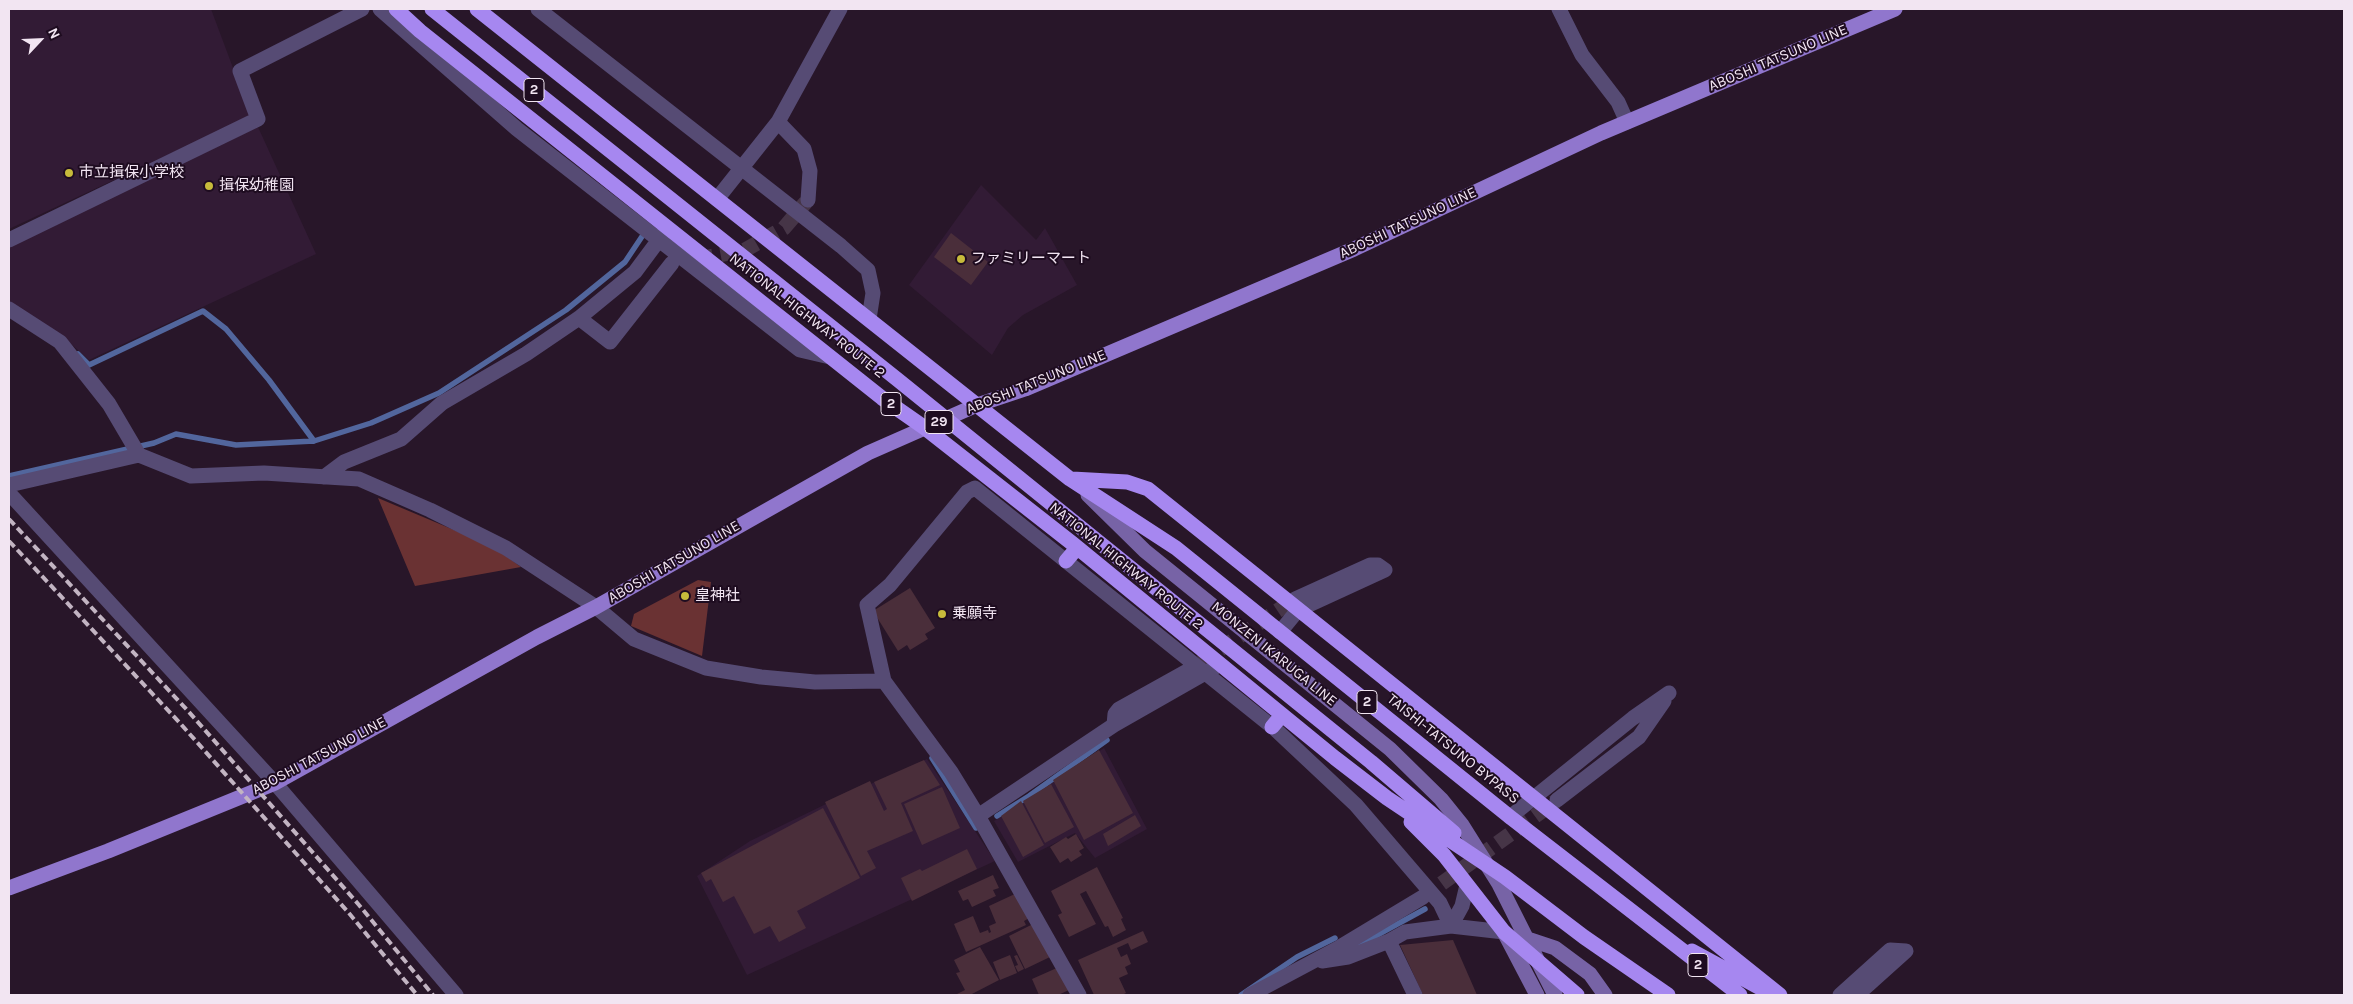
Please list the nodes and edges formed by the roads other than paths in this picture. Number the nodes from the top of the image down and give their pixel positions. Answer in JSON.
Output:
{"nodes":[{"id":1,"x":362,"y":9,"type":"edge"},
{"id":2,"x":380,"y":9,"type":"edge"},
{"id":3,"x":396,"y":9,"type":"edge"},
{"id":4,"x":432,"y":9,"type":"edge"},
{"id":5,"x":477,"y":9,"type":"edge"},
{"id":6,"x":538,"y":9,"type":"edge"},
{"id":7,"x":840,"y":9,"type":"edge"},
{"id":8,"x":1559,"y":9,"type":"edge"},
{"id":9,"x":1896,"y":9,"type":"edge"},
{"id":10,"x":778,"y":122,"type":"junction"},
{"id":11,"x":1627,"y":122,"type":"junction"},
{"id":12,"x":741,"y":169,"type":"junction"},
{"id":13,"x":717,"y":199,"type":"junction"},
{"id":14,"x":808,"y":200,"type":"tunnel mouth"},
{"id":15,"x":664,"y":234,"type":"junction"},
{"id":16,"x":9,"y":240,"type":"edge"},
{"id":17,"x":672,"y":263,"type":"dead end"},
{"id":18,"x":9,"y":309,"type":"edge"},
{"id":19,"x":579,"y":318,"type":"junction"},
{"id":20,"x":869,"y":320,"type":"junction"},
{"id":21,"x":977,"y":405,"type":"junction"},
{"id":22,"x":925,"y":428,"type":"junction"},
{"id":23,"x":136,"y":449,"type":"junction"},
{"id":24,"x":324,"y":477,"type":"junction"},
{"id":25,"x":1070,"y":478,"type":"junction"},
{"id":26,"x":9,"y":485,"type":"edge"},
{"id":27,"x":9,"y":493,"type":"edge"},
{"id":28,"x":1077,"y":548,"type":"junction"},
{"id":29,"x":1066,"y":561,"type":"junction"},
{"id":30,"x":1297,"y":604,"type":"junction"},
{"id":31,"x":596,"y":607,"type":"junction"},
{"id":32,"x":1280,"y":632,"type":"junction"},
{"id":33,"x":1219,"y":664,"type":"junction"},
{"id":34,"x":1189,"y":670,"type":"tunnel mouth"},
{"id":35,"x":1206,"y":674,"type":"junction"},
{"id":36,"x":884,"y":681,"type":"junction"},
{"id":37,"x":1277,"y":721,"type":"junction"},
{"id":38,"x":1114,"y":725,"type":"junction"},
{"id":39,"x":275,"y":783,"type":"junction"},
{"id":40,"x":1387,"y":798,"type":"junction"},
{"id":41,"x":1534,"y":798,"type":"junction"},
{"id":42,"x":1557,"y":800,"type":"tunnel mouth"},
{"id":43,"x":978,"y":816,"type":"junction"},
{"id":44,"x":1510,"y":817,"type":"junction"},
{"id":45,"x":1505,"y":877,"type":"junction"},
{"id":46,"x":1467,"y":885,"type":"junction"},
{"id":47,"x":9,"y":888,"type":"edge"},
{"id":48,"x":1423,"y":897,"type":"tunnel mouth"},
{"id":49,"x":1451,"y":926,"type":"junction"},
{"id":50,"x":1504,"y":932,"type":"junction"},
{"id":51,"x":1657,"y":933,"type":"junction"},
{"id":52,"x":1389,"y":941,"type":"junction"},
{"id":53,"x":1311,"y":963,"type":"junction"},
{"id":54,"x":456,"y":995,"type":"edge"},
{"id":55,"x":1079,"y":995,"type":"edge"},
{"id":56,"x":1250,"y":995,"type":"edge"},
{"id":57,"x":1415,"y":995,"type":"edge"},
{"id":58,"x":1536,"y":995,"type":"edge"},
{"id":59,"x":1555,"y":995,"type":"edge"},
{"id":60,"x":1577,"y":995,"type":"edge"},
{"id":61,"x":1605,"y":995,"type":"edge"},
{"id":62,"x":1668,"y":995,"type":"edge"},
{"id":63,"x":1740,"y":995,"type":"edge"},
{"id":64,"x":1772,"y":995,"type":"edge"},
{"id":65,"x":1780,"y":995,"type":"edge"},
{"id":66,"x":1840,"y":995,"type":"edge"},
{"id":67,"x":1857,"y":995,"type":"edge"}],
"edges":[{"from":1,"to":16,"type":"street"},
{"from":2,"to":15,"type":"street"},
{"from":3,"to":15,"type":"highway","name":"NATIONAL HIGHWAY ROUTE 2","number":"2"},
{"from":4,"to":45,"type":"highway","number":"2"},
{"from":5,"to":13,"type":"highway","number":"2"},
{"from":6,"to":12,"type":"street"},
{"from":7,"to":10,"type":"street"},
{"from":8,"to":11,"type":"street"},
{"from":9,"to":11,"type":"main road","name":"ABOSHI TATSUNO LINE","number":"29"},
{"from":10,"to":12,"type":"street"},
{"from":10,"to":14,"type":"street"},
{"from":11,"to":21,"type":"main road","name":"ABOSHI TATSUNO LINE","number":"29"},
{"from":12,"to":13,"type":"street"},
{"from":12,"to":20,"type":"street"},
{"from":13,"to":20,"type":"highway","number":"2"},
{"from":15,"to":19,"type":"street"},
{"from":15,"to":22,"type":"highway","name":"NATIONAL HIGHWAY ROUTE 2","number":"2"},
{"from":17,"to":19,"type":"street"},
{"from":18,"to":23,"type":"street"},
{"from":19,"to":24,"type":"street"},
{"from":20,"to":21,"type":"highway","number":"2"},
{"from":21,"to":22,"type":"main road","name":"ABOSHI TATSUNO LINE","number":"29"},
{"from":21,"to":25,"type":"highway","number":"2"},
{"from":22,"to":28,"type":"highway","name":"NATIONAL HIGHWAY ROUTE 2","number":"2"},
{"from":22,"to":31,"type":"main road","name":"ABOSHI TATSUNO LINE","number":"29"},
{"from":23,"to":24,"type":"street"},
{"from":23,"to":26,"type":"street"},
{"from":24,"to":31,"type":"street"},
{"from":25,"to":30,"type":"highway"},
{"from":25,"to":32,"type":"highway","name":"TAISHI-TATSUNO BYPASS","number":"2"},
{"from":25,"to":59,"type":"main road","name":"MONZEN IKARUGA LINE"},
{"from":27,"to":39,"type":"street"},
{"from":28,"to":29,"type":"highway"},
{"from":28,"to":33,"type":"highway","name":"NATIONAL HIGHWAY ROUTE 2","number":"2"},
{"from":29,"to":35,"type":"street"},
{"from":29,"to":36,"type":"street"},
{"from":30,"to":30,"type":"street"},
{"from":30,"to":32,"type":"street"},
{"from":30,"to":41,"type":"highway"},
{"from":31,"to":36,"type":"street"},
{"from":31,"to":39,"type":"main road","name":"ABOSHI TATSUNO LINE","number":"29"},
{"from":32,"to":44,"type":"highway","name":"TAISHI-TATSUNO BYPASS","number":"2"},
{"from":33,"to":35,"type":"street"},
{"from":33,"to":37,"type":"highway","name":"NATIONAL HIGHWAY ROUTE 2","number":"2"},
{"from":34,"to":38,"type":"street"},
{"from":35,"to":37,"type":"street"},
{"from":35,"to":38,"type":"street"},
{"from":36,"to":43,"type":"street"},
{"from":37,"to":40,"type":"highway","name":"NATIONAL HIGHWAY ROUTE 2","number":"2"},
{"from":37,"to":49,"type":"street"},
{"from":38,"to":43,"type":"street"},
{"from":39,"to":47,"type":"main road","name":"ABOSHI TATSUNO LINE","number":"29"},
{"from":39,"to":54,"type":"street"},
{"from":40,"to":45,"type":"highway","number":"2"},
{"from":40,"to":46,"type":"highway"},
{"from":41,"to":42,"type":"street"},
{"from":41,"to":44,"type":"street"},
{"from":41,"to":65,"type":"highway"},
{"from":43,"to":55,"type":"street"},
{"from":44,"to":51,"type":"highway","name":"TAISHI-TATSUNO BYPASS","number":"2"},
{"from":45,"to":62,"type":"highway","number":"2"},
{"from":46,"to":49,"type":"street"},
{"from":46,"to":50,"type":"highway"},
{"from":48,"to":53,"type":"street"},
{"from":49,"to":50,"type":"street"},
{"from":49,"to":52,"type":"street"},
{"from":50,"to":58,"type":"main road"},
{"from":50,"to":60,"type":"highway"},
{"from":50,"to":61,"type":"main road"},
{"from":51,"to":63,"type":"highway","name":"TAISHI-TATSUNO BYPASS","number":"2"},
{"from":51,"to":64,"type":"highway"},
{"from":52,"to":53,"type":"street"},
{"from":52,"to":57,"type":"street"},
{"from":53,"to":56,"type":"street"},
{"from":66,"to":67,"type":"street"}]}
